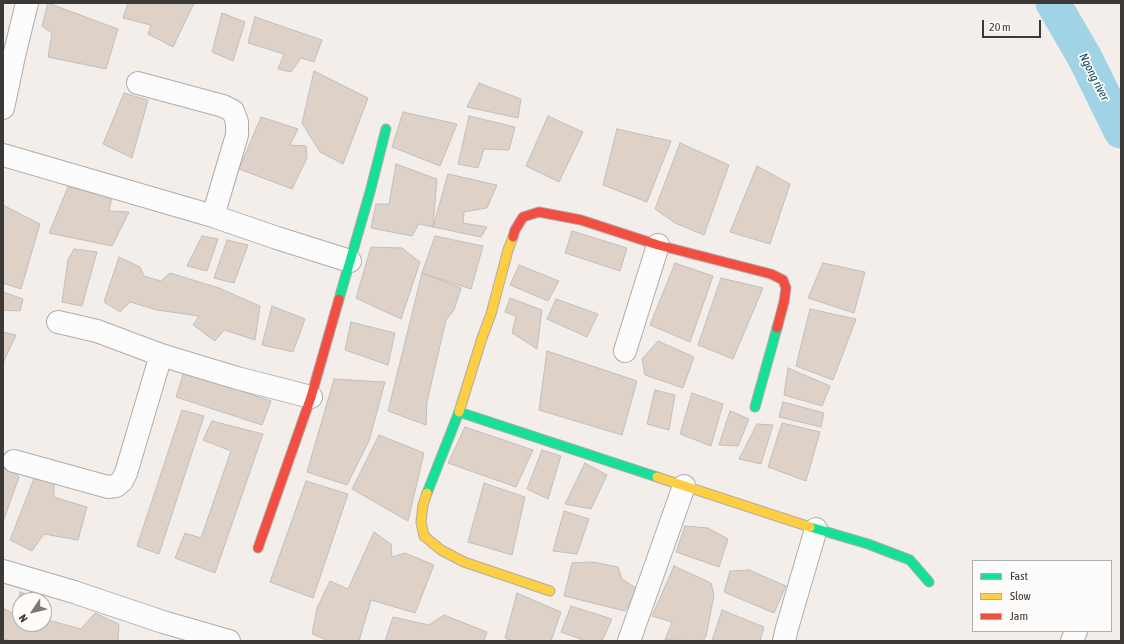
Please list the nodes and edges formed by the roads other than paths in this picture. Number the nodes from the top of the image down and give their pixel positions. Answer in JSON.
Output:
{"nodes":[{"id":1,"x":27,"y":3,"type":"edge"},
{"id":2,"x":138,"y":83,"type":"dead end"},
{"id":3,"x":3,"y":108,"type":"edge"},
{"id":4,"x":386,"y":129,"type":"dead end"},
{"id":5,"x":3,"y":155,"type":"edge"},
{"id":6,"x":212,"y":216,"type":"junction"},
{"id":7,"x":658,"y":246,"type":"junction"},
{"id":8,"x":350,"y":261,"type":"junction"},
{"id":9,"x":58,"y":322,"type":"dead end"},
{"id":10,"x":625,"y":351,"type":"dead end"},
{"id":11,"x":161,"y":355,"type":"junction"},
{"id":12,"x":311,"y":397,"type":"junction"},
{"id":13,"x":755,"y":407,"type":"dead end"},
{"id":14,"x":459,"y":412,"type":"junction"},
{"id":15,"x":14,"y":460,"type":"dead end"},
{"id":16,"x":684,"y":486,"type":"junction"},
{"id":17,"x":816,"y":529,"type":"junction"},
{"id":18,"x":258,"y":548,"type":"dead end"},
{"id":19,"x":3,"y":571,"type":"edge"},
{"id":20,"x":928,"y":582,"type":"dead end"},
{"id":21,"x":550,"y":591,"type":"dead end"},
{"id":22,"x":229,"y":641,"type":"edge"},
{"id":23,"x":629,"y":641,"type":"edge"},
{"id":24,"x":784,"y":641,"type":"edge"}],
"edges":[{"from":1,"to":3,"type":"street"},
{"from":2,"to":6,"type":"street"},
{"from":4,"to":8,"type":"street"},
{"from":5,"to":6,"type":"street"},
{"from":6,"to":8,"type":"street"},
{"from":7,"to":10,"type":"street"},
{"from":7,"to":13,"type":"street"},
{"from":7,"to":14,"type":"street"},
{"from":8,"to":12,"type":"street"},
{"from":9,"to":11,"type":"street"},
{"from":11,"to":12,"type":"street"},
{"from":11,"to":15,"type":"street"},
{"from":12,"to":18,"type":"street"},
{"from":14,"to":16,"type":"street"},
{"from":14,"to":21,"type":"street"},
{"from":16,"to":17,"type":"street"},
{"from":16,"to":23,"type":"street"},
{"from":17,"to":20,"type":"street"},
{"from":17,"to":24,"type":"street"},
{"from":19,"to":22,"type":"street"}]}
